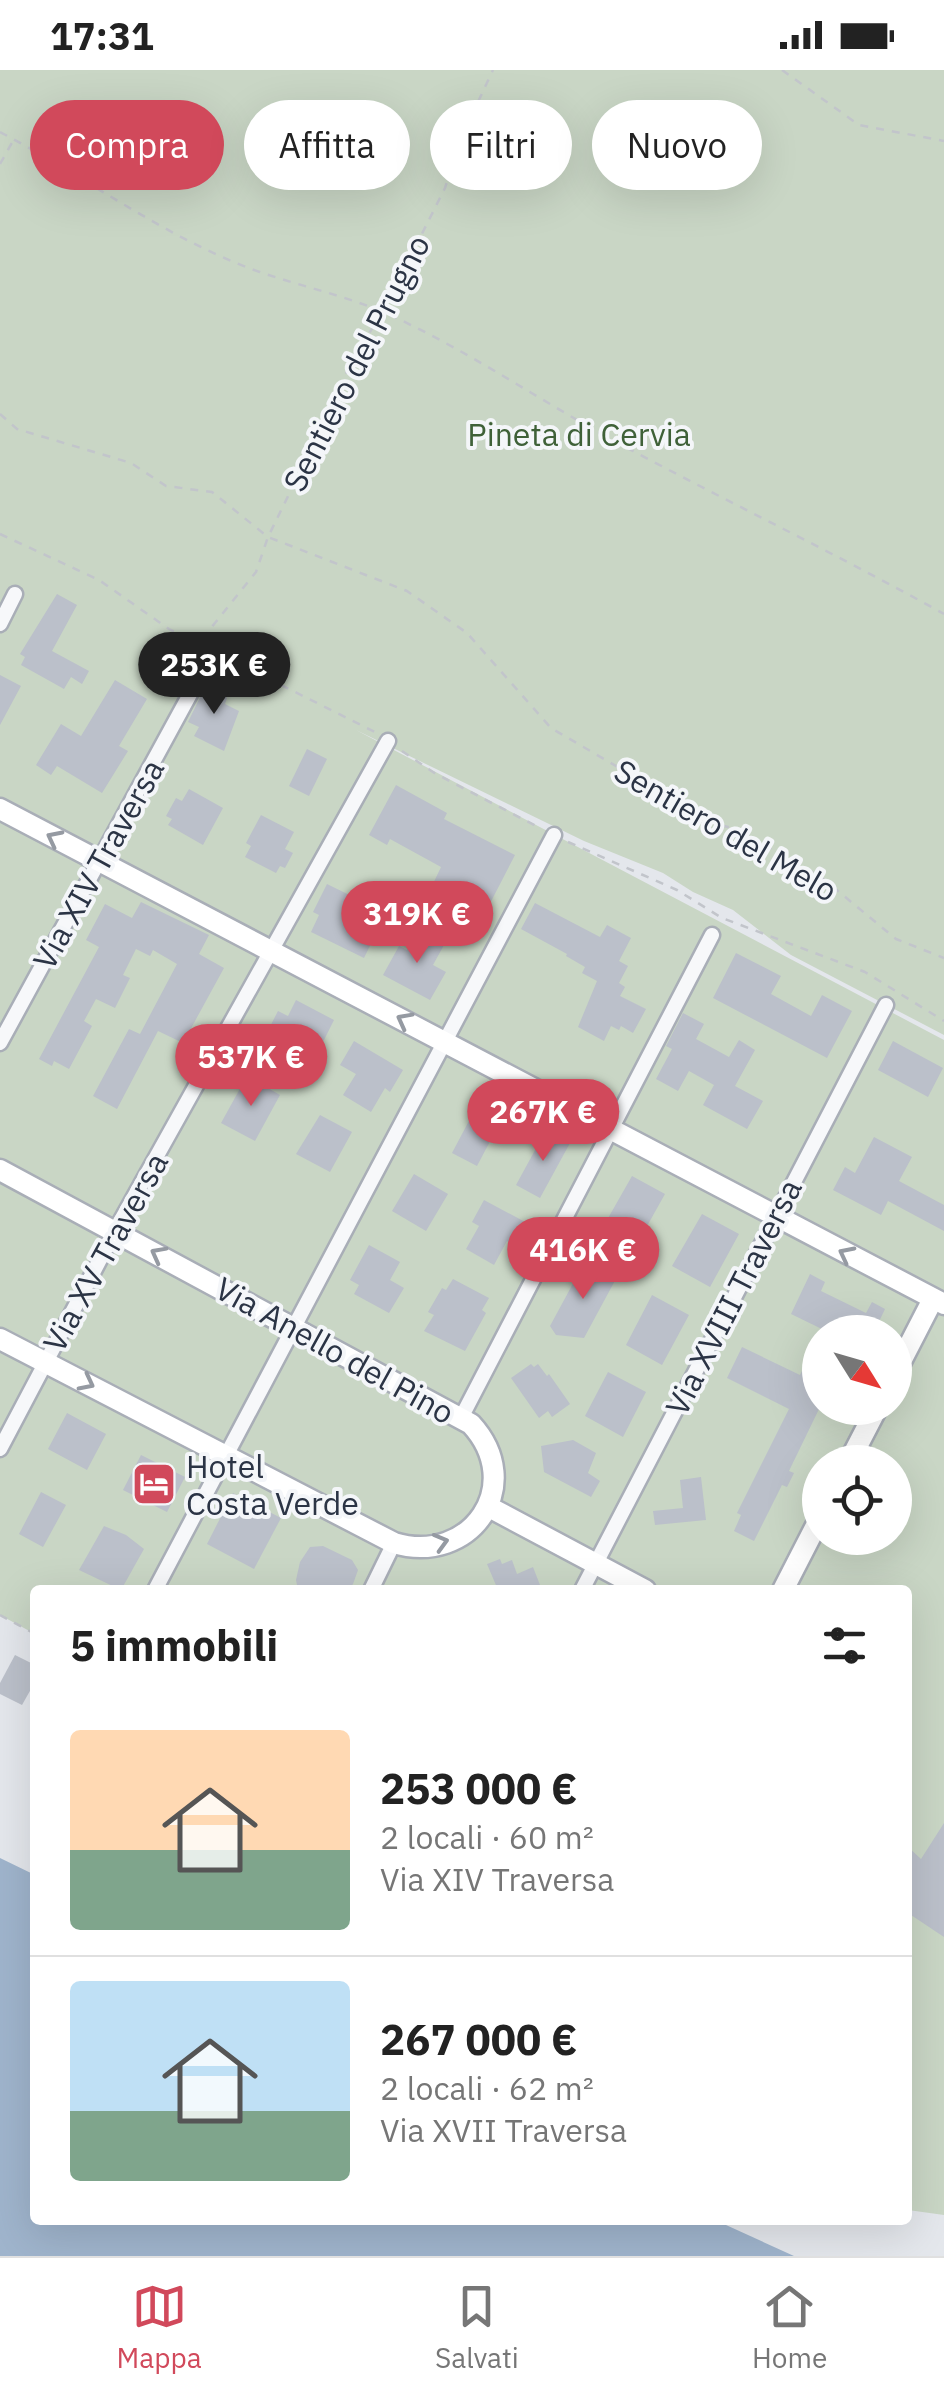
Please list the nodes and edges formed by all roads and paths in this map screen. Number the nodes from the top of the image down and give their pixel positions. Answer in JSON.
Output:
{"nodes":[{"id":1,"x":493,"y":70,"type":"edge"},
{"id":2,"x":782,"y":70,"type":"edge"},
{"id":3,"x":0,"y":132,"type":"edge"},
{"id":4,"x":14,"y":140,"type":"junction"},
{"id":5,"x":944,"y":141,"type":"edge"},
{"id":6,"x":0,"y":164,"type":"edge"},
{"id":7,"x":383,"y":312,"type":"junction"},
{"id":8,"x":0,"y":414,"type":"edge"},
{"id":9,"x":0,"y":534,"type":"edge"},
{"id":10,"x":268,"y":538,"type":"junction"},
{"id":11,"x":16,"y":594,"type":"dead end"},
{"id":12,"x":944,"y":614,"type":"edge"},
{"id":13,"x":0,"y":624,"type":"edge"},
{"id":14,"x":198,"y":644,"type":"junction"},
{"id":15,"x":195,"y":685,"type":"joint"},
{"id":16,"x":388,"y":741,"type":"junction"},
{"id":17,"x":0,"y":810,"type":"edge"},
{"id":18,"x":554,"y":835,"type":"junction"},
{"id":19,"x":100,"y":861,"type":"junction"},
{"id":20,"x":712,"y":935,"type":"dead end"},
{"id":21,"x":273,"y":951,"type":"junction"},
{"id":22,"x":944,"y":958,"type":"edge"},
{"id":23,"x":886,"y":1005,"type":"dead end"},
{"id":24,"x":944,"y":1021,"type":"edge"},
{"id":25,"x":445,"y":1042,"type":"junction"},
{"id":26,"x":0,"y":1043,"type":"edge"},
{"id":27,"x":612,"y":1128,"type":"junction"},
{"id":28,"x":0,"y":1170,"type":"edge"},
{"id":29,"x":775,"y":1218,"type":"junction"},
{"id":30,"x":115,"y":1231,"type":"junction"},
{"id":31,"x":941,"y":1303,"type":"edge"},
{"id":32,"x":294,"y":1327,"type":"junction"},
{"id":33,"x":0,"y":1339,"type":"edge"},
{"id":34,"x":912,"y":1347,"type":"edge"},
{"id":35,"x":45,"y":1362,"type":"junction"},
{"id":36,"x":460,"y":1418,"type":"junction"},
{"id":37,"x":0,"y":1449,"type":"edge"},
{"id":38,"x":226,"y":1455,"type":"junction"},
{"id":39,"x":489,"y":1508,"type":"junction"},
{"id":40,"x":394,"y":1543,"type":"junction"},
{"id":41,"x":802,"y":1553,"type":"edge"},
{"id":42,"x":595,"y":1564,"type":"junction"},
{"id":43,"x":157,"y":1585,"type":"edge"},
{"id":44,"x":373,"y":1585,"type":"edge"},
{"id":45,"x":584,"y":1585,"type":"edge"},
{"id":46,"x":635,"y":1585,"type":"edge"},
{"id":47,"x":786,"y":1585,"type":"edge"},
{"id":48,"x":0,"y":1615,"type":"edge"},
{"id":49,"x":30,"y":1631,"type":"edge"}],
"edges":[{"from":1,"to":7,"type":"path","name":"Sentiero del Prugno"},
{"from":2,"to":5,"type":"path"},
{"from":3,"to":4,"type":"path"},
{"from":4,"to":6,"type":"path"},
{"from":4,"to":7,"type":"path"},
{"from":7,"to":10,"type":"path","name":"Sentiero del Prugno"},
{"from":7,"to":12,"type":"path"},
{"from":8,"to":10,"type":"path","name":"Sentiero del Melo"},
{"from":9,"to":14,"type":"path"},
{"from":10,"to":14,"type":"path","name":"Sentiero del Prugno"},
{"from":10,"to":22,"type":"path","name":"Sentiero del Melo"},
{"from":11,"to":13,"type":"street"},
{"from":14,"to":15,"type":"path"},
{"from":14,"to":16,"type":"path"},
{"from":15,"to":19,"type":"street","name":"Via XIV Traversa"},
{"from":16,"to":18,"type":"path"},
{"from":16,"to":21,"type":"street","name":"Via XV Traversa"},
{"from":19,"to":17,"type":"street","one_way":true},
{"from":18,"to":24,"type":"path"},
{"from":18,"to":25,"type":"street"},
{"from":19,"to":21,"type":"street"},
{"from":19,"to":26,"type":"street","name":"Via XIV Traversa"},
{"from":20,"to":27,"type":"street"},
{"from":25,"to":21,"type":"street","one_way":true},
{"from":21,"to":30,"type":"street","name":"Via XV Traversa"},
{"from":23,"to":29,"type":"street","name":"Via XVIII Traversa"},
{"from":25,"to":27,"type":"street"},
{"from":25,"to":32,"type":"street"},
{"from":27,"to":29,"type":"street"},
{"from":27,"to":36,"type":"street"},
{"from":28,"to":30,"type":"street","name":"Via Anello del Pino"},
{"from":31,"to":29,"type":"street","one_way":true},
{"from":29,"to":42,"type":"street","name":"Via XVIII Traversa"},
{"from":32,"to":30,"type":"street","name":"Via Anello del Pino","one_way":true},
{"from":30,"to":35,"type":"street","name":"Via XV Traversa"},
{"from":31,"to":34,"type":"street"},
{"from":32,"to":36,"type":"street","name":"Via Anello del Pino"},
{"from":32,"to":38,"type":"street"},
{"from":33,"to":35,"type":"street"},
{"from":35,"to":37,"type":"street","name":"Via XV Traversa"},
{"from":35,"to":38,"type":"street","one_way":true},
{"from":36,"to":39,"type":"street","name":"Via Anello del Pino"},
{"from":38,"to":40,"type":"street"},
{"from":38,"to":43,"type":"street"},
{"from":40,"to":39,"type":"street","one_way":true},
{"from":39,"to":42,"type":"street"},
{"from":40,"to":44,"type":"street"},
{"from":41,"to":47,"type":"street"},
{"from":42,"to":45,"type":"street","name":"Via XVIII Traversa"},
{"from":42,"to":46,"type":"street"},
{"from":48,"to":49,"type":"path"}]}
